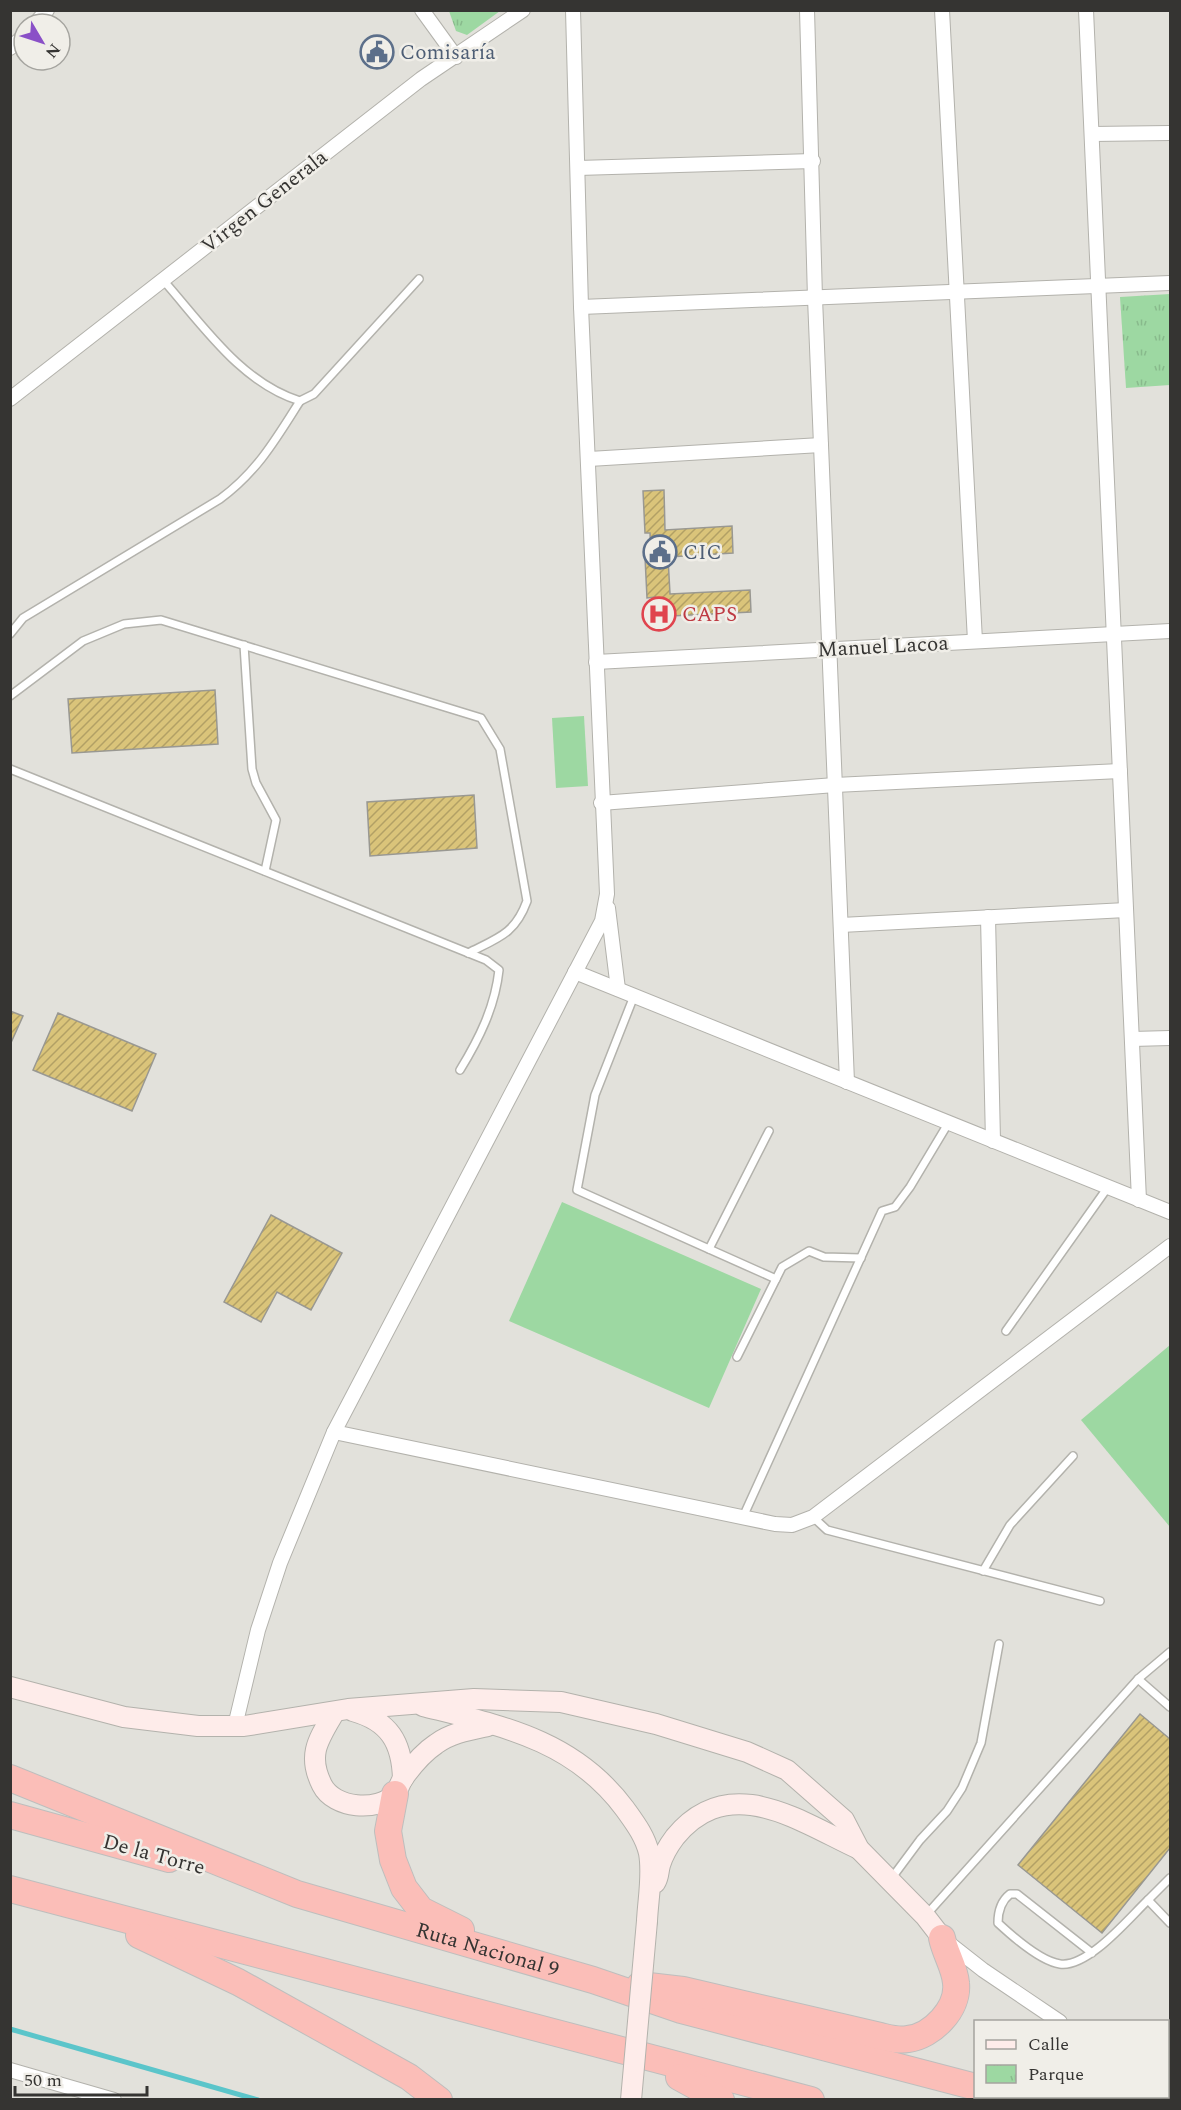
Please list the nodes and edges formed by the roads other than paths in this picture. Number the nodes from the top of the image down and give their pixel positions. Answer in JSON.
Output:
{"nodes":[{"id":1,"x":422,"y":10,"type":"edge"},
{"id":2,"x":523,"y":10,"type":"edge"},
{"id":3,"x":573,"y":10,"type":"edge"},
{"id":4,"x":807,"y":10,"type":"edge"},
{"id":5,"x":942,"y":10,"type":"edge"},
{"id":6,"x":1086,"y":10,"type":"edge"},
{"id":7,"x":456,"y":57,"type":"junction"},
{"id":8,"x":1170,"y":133,"type":"edge"},
{"id":9,"x":1092,"y":134,"type":"junction"},
{"id":10,"x":813,"y":161,"type":"junction"},
{"id":11,"x":578,"y":168,"type":"junction"},
{"id":12,"x":419,"y":279,"type":"dead end"},
{"id":13,"x":162,"y":280,"type":"junction"},
{"id":14,"x":1170,"y":283,"type":"edge"},
{"id":15,"x":1099,"y":286,"type":"junction"},
{"id":16,"x":959,"y":291,"type":"junction"},
{"id":17,"x":815,"y":298,"type":"junction"},
{"id":18,"x":581,"y":307,"type":"junction"},
{"id":19,"x":10,"y":380,"type":"edge"},
{"id":20,"x":15,"y":395,"type":"edge"},
{"id":21,"x":300,"y":401,"type":"junction"},
{"id":22,"x":821,"y":445,"type":"junction"},
{"id":23,"x":589,"y":459,"type":"junction"},
{"id":24,"x":1170,"y":631,"type":"edge"},
{"id":25,"x":10,"y":634,"type":"edge"},
{"id":26,"x":1114,"y":634,"type":"junction"},
{"id":27,"x":975,"y":641,"type":"junction"},
{"id":28,"x":244,"y":645,"type":"junction"},
{"id":29,"x":830,"y":649,"type":"junction"},
{"id":30,"x":596,"y":662,"type":"junction"},
{"id":31,"x":10,"y":696,"type":"edge"},
{"id":32,"x":10,"y":769,"type":"edge"},
{"id":33,"x":1120,"y":771,"type":"junction"},
{"id":34,"x":835,"y":785,"type":"junction"},
{"id":35,"x":601,"y":803,"type":"junction"},
{"id":36,"x":265,"y":871,"type":"junction"},
{"id":37,"x":607,"y":894,"type":"junction"},
{"id":38,"x":1126,"y":910,"type":"junction"},
{"id":39,"x":988,"y":917,"type":"junction"},
{"id":40,"x":841,"y":924,"type":"junction"},
{"id":41,"x":468,"y":953,"type":"junction"},
{"id":42,"x":575,"y":972,"type":"junction"},
{"id":43,"x":618,"y":989,"type":"junction"},
{"id":44,"x":634,"y":996,"type":"junction"},
{"id":45,"x":1170,"y":1038,"type":"edge"},
{"id":46,"x":1132,"y":1039,"type":"junction"},
{"id":47,"x":460,"y":1070,"type":"dead end"},
{"id":48,"x":847,"y":1082,"type":"junction"},
{"id":49,"x":950,"y":1122,"type":"junction"},
{"id":50,"x":769,"y":1131,"type":"dead end"},
{"id":51,"x":993,"y":1141,"type":"junction"},
{"id":52,"x":1108,"y":1187,"type":"junction"},
{"id":53,"x":1139,"y":1200,"type":"junction"},
{"id":54,"x":1170,"y":1212,"type":"edge"},
{"id":55,"x":1170,"y":1246,"type":"edge"},
{"id":56,"x":709,"y":1249,"type":"junction"},
{"id":57,"x":861,"y":1258,"type":"junction"},
{"id":58,"x":776,"y":1279,"type":"junction"},
{"id":59,"x":1006,"y":1331,"type":"dead end"},
{"id":60,"x":737,"y":1357,"type":"dead end"},
{"id":61,"x":334,"y":1432,"type":"junction"},
{"id":62,"x":1073,"y":1456,"type":"dead end"},
{"id":63,"x":813,"y":1517,"type":"junction"},
{"id":64,"x":743,"y":1518,"type":"junction"},
{"id":65,"x":983,"y":1571,"type":"junction"},
{"id":66,"x":1100,"y":1601,"type":"dead end"},
{"id":67,"x":999,"y":1644,"type":"dead end"},
{"id":68,"x":1170,"y":1652,"type":"edge"},
{"id":69,"x":1138,"y":1679,"type":"junction"},
{"id":70,"x":10,"y":1687,"type":"edge"},
{"id":71,"x":407,"y":1702,"type":"junction"},
{"id":72,"x":1170,"y":1707,"type":"edge"},
{"id":73,"x":341,"y":1711,"type":"junction"},
{"id":74,"x":495,"y":1725,"type":"junction"},
{"id":75,"x":235,"y":1726,"type":"junction"},
{"id":76,"x":10,"y":1778,"type":"edge"},
{"id":77,"x":399,"y":1786,"type":"junction"},
{"id":78,"x":10,"y":1815,"type":"edge"},
{"id":79,"x":859,"y":1849,"type":"junction"},
{"id":80,"x":1170,"y":1878,"type":"edge"},
{"id":81,"x":889,"y":1881,"type":"junction"},
{"id":82,"x":10,"y":1889,"type":"edge"},
{"id":83,"x":649,"y":1890,"type":"junction"},
{"id":84,"x":297,"y":1894,"type":"junction"},
{"id":85,"x":1148,"y":1900,"type":"junction"},
{"id":86,"x":73,"y":1906,"type":"junction"},
{"id":87,"x":926,"y":1916,"type":"junction"},
{"id":88,"x":1170,"y":1923,"type":"edge"},
{"id":89,"x":942,"y":1938,"type":"junction"},
{"id":90,"x":1092,"y":1953,"type":"junction"},
{"id":91,"x":513,"y":1959,"type":"junction"},
{"id":92,"x":593,"y":1980,"type":"junction"},
{"id":93,"x":1057,"y":2020,"type":"edge"},
{"id":94,"x":621,"y":2051,"type":"junction"},
{"id":95,"x":10,"y":2070,"type":"edge"},
{"id":96,"x":974,"y":2087,"type":"edge"},
{"id":97,"x":114,"y":2100,"type":"edge"},
{"id":98,"x":439,"y":2100,"type":"edge"},
{"id":99,"x":631,"y":2100,"type":"edge"},
{"id":100,"x":721,"y":2100,"type":"edge"},
{"id":101,"x":811,"y":2100,"type":"edge"}],
"edges":[{"from":1,"to":7,"type":"street"},
{"from":2,"to":7,"type":"street","name":"Virgen Generala"},
{"from":3,"to":11,"type":"street"},
{"from":4,"to":10,"type":"street"},
{"from":5,"to":16,"type":"street"},
{"from":6,"to":9,"type":"street"},
{"from":7,"to":13,"type":"street","name":"Virgen Generala"},
{"from":8,"to":9,"type":"street"},
{"from":9,"to":15,"type":"street"},
{"from":10,"to":11,"type":"street"},
{"from":10,"to":17,"type":"street"},
{"from":11,"to":18,"type":"street"},
{"from":12,"to":21,"type":"lane"},
{"from":13,"to":20,"type":"street","name":"Virgen Generala"},
{"from":13,"to":21,"type":"lane"},
{"from":14,"to":15,"type":"street"},
{"from":15,"to":16,"type":"street"},
{"from":15,"to":26,"type":"street"},
{"from":16,"to":17,"type":"street"},
{"from":16,"to":27,"type":"street"},
{"from":17,"to":18,"type":"street"},
{"from":17,"to":22,"type":"street"},
{"from":18,"to":23,"type":"street"},
{"from":19,"to":20,"type":"street"},
{"from":21,"to":25,"type":"lane"},
{"from":22,"to":23,"type":"street"},
{"from":22,"to":29,"type":"street"},
{"from":23,"to":30,"type":"street"},
{"from":24,"to":26,"type":"street","name":"Manuel Lacoa"},
{"from":26,"to":27,"type":"street","name":"Manuel Lacoa"},
{"from":26,"to":33,"type":"street"},
{"from":27,"to":29,"type":"street","name":"Manuel Lacoa"},
{"from":28,"to":31,"type":"lane"},
{"from":28,"to":36,"type":"lane"},
{"from":28,"to":41,"type":"lane"},
{"from":29,"to":30,"type":"street","name":"Manuel Lacoa"},
{"from":29,"to":34,"type":"street"},
{"from":30,"to":35,"type":"street"},
{"from":32,"to":36,"type":"lane"},
{"from":33,"to":34,"type":"street"},
{"from":33,"to":38,"type":"street"},
{"from":34,"to":35,"type":"street"},
{"from":34,"to":40,"type":"street"},
{"from":35,"to":37,"type":"street"},
{"from":36,"to":41,"type":"lane"},
{"from":37,"to":42,"type":"street"},
{"from":37,"to":43,"type":"street"},
{"from":38,"to":39,"type":"street"},
{"from":38,"to":46,"type":"street"},
{"from":39,"to":40,"type":"street"},
{"from":39,"to":51,"type":"street"},
{"from":40,"to":48,"type":"street"},
{"from":41,"to":47,"type":"lane"},
{"from":42,"to":43,"type":"street"},
{"from":42,"to":61,"type":"street"},
{"from":43,"to":44,"type":"street"},
{"from":44,"to":48,"type":"street"},
{"from":44,"to":56,"type":"lane"},
{"from":45,"to":46,"type":"street"},
{"from":46,"to":53,"type":"street"},
{"from":48,"to":49,"type":"street"},
{"from":49,"to":51,"type":"street"},
{"from":49,"to":57,"type":"lane"},
{"from":50,"to":56,"type":"lane"},
{"from":51,"to":52,"type":"street"},
{"from":52,"to":53,"type":"street"},
{"from":52,"to":59,"type":"lane"},
{"from":53,"to":54,"type":"street"},
{"from":55,"to":63,"type":"street"},
{"from":56,"to":58,"type":"lane"},
{"from":57,"to":58,"type":"lane"},
{"from":57,"to":64,"type":"lane"},
{"from":58,"to":60,"type":"lane"},
{"from":61,"to":64,"type":"street"},
{"from":61,"to":75,"type":"street"},
{"from":62,"to":65,"type":"lane"},
{"from":63,"to":64,"type":"street"},
{"from":63,"to":65,"type":"lane"},
{"from":65,"to":66,"type":"lane"},
{"from":67,"to":81,"type":"lane"},
{"from":68,"to":69,"type":"lane"},
{"from":69,"to":72,"type":"lane"},
{"from":69,"to":87,"type":"lane"},
{"from":70,"to":75,"type":"main road"},
{"from":71,"to":73,"type":"main road"},
{"from":71,"to":74,"type":"main road"},
{"from":71,"to":79,"type":"main road"},
{"from":73,"to":75,"type":"main road"},
{"from":73,"to":77,"type":"main road"},
{"from":73,"to":77,"type":"main road"},
{"from":74,"to":77,"type":"main road"},
{"from":74,"to":83,"type":"main road"},
{"from":76,"to":84,"type":"highway","name":"Ruta Nacional 9"},
{"from":77,"to":91,"type":"highway"},
{"from":78,"to":84,"type":"highway","name":"De la Torre"},
{"from":79,"to":81,"type":"main road"},
{"from":79,"to":83,"type":"main road"},
{"from":80,"to":85,"type":"lane"},
{"from":81,"to":87,"type":"main road"},
{"from":82,"to":86,"type":"highway"},
{"from":83,"to":99,"type":"main road","bridge":true},
{"from":84,"to":91,"type":"highway","name":"Ruta Nacional 9"},
{"from":85,"to":88,"type":"lane"},
{"from":85,"to":90,"type":"lane"},
{"from":86,"to":94,"type":"highway"},
{"from":86,"to":98,"type":"highway"},
{"from":87,"to":89,"type":"main road"},
{"from":89,"to":92,"type":"highway"},
{"from":89,"to":93,"type":"street"},
{"from":90,"to":90,"type":"lane"},
{"from":91,"to":92,"type":"highway","name":"Ruta Nacional 9"},
{"from":92,"to":96,"type":"highway","name":"Ruta Nacional 9"},
{"from":94,"to":100,"type":"highway"},
{"from":94,"to":101,"type":"highway"},
{"from":95,"to":97,"type":"street"}]}
